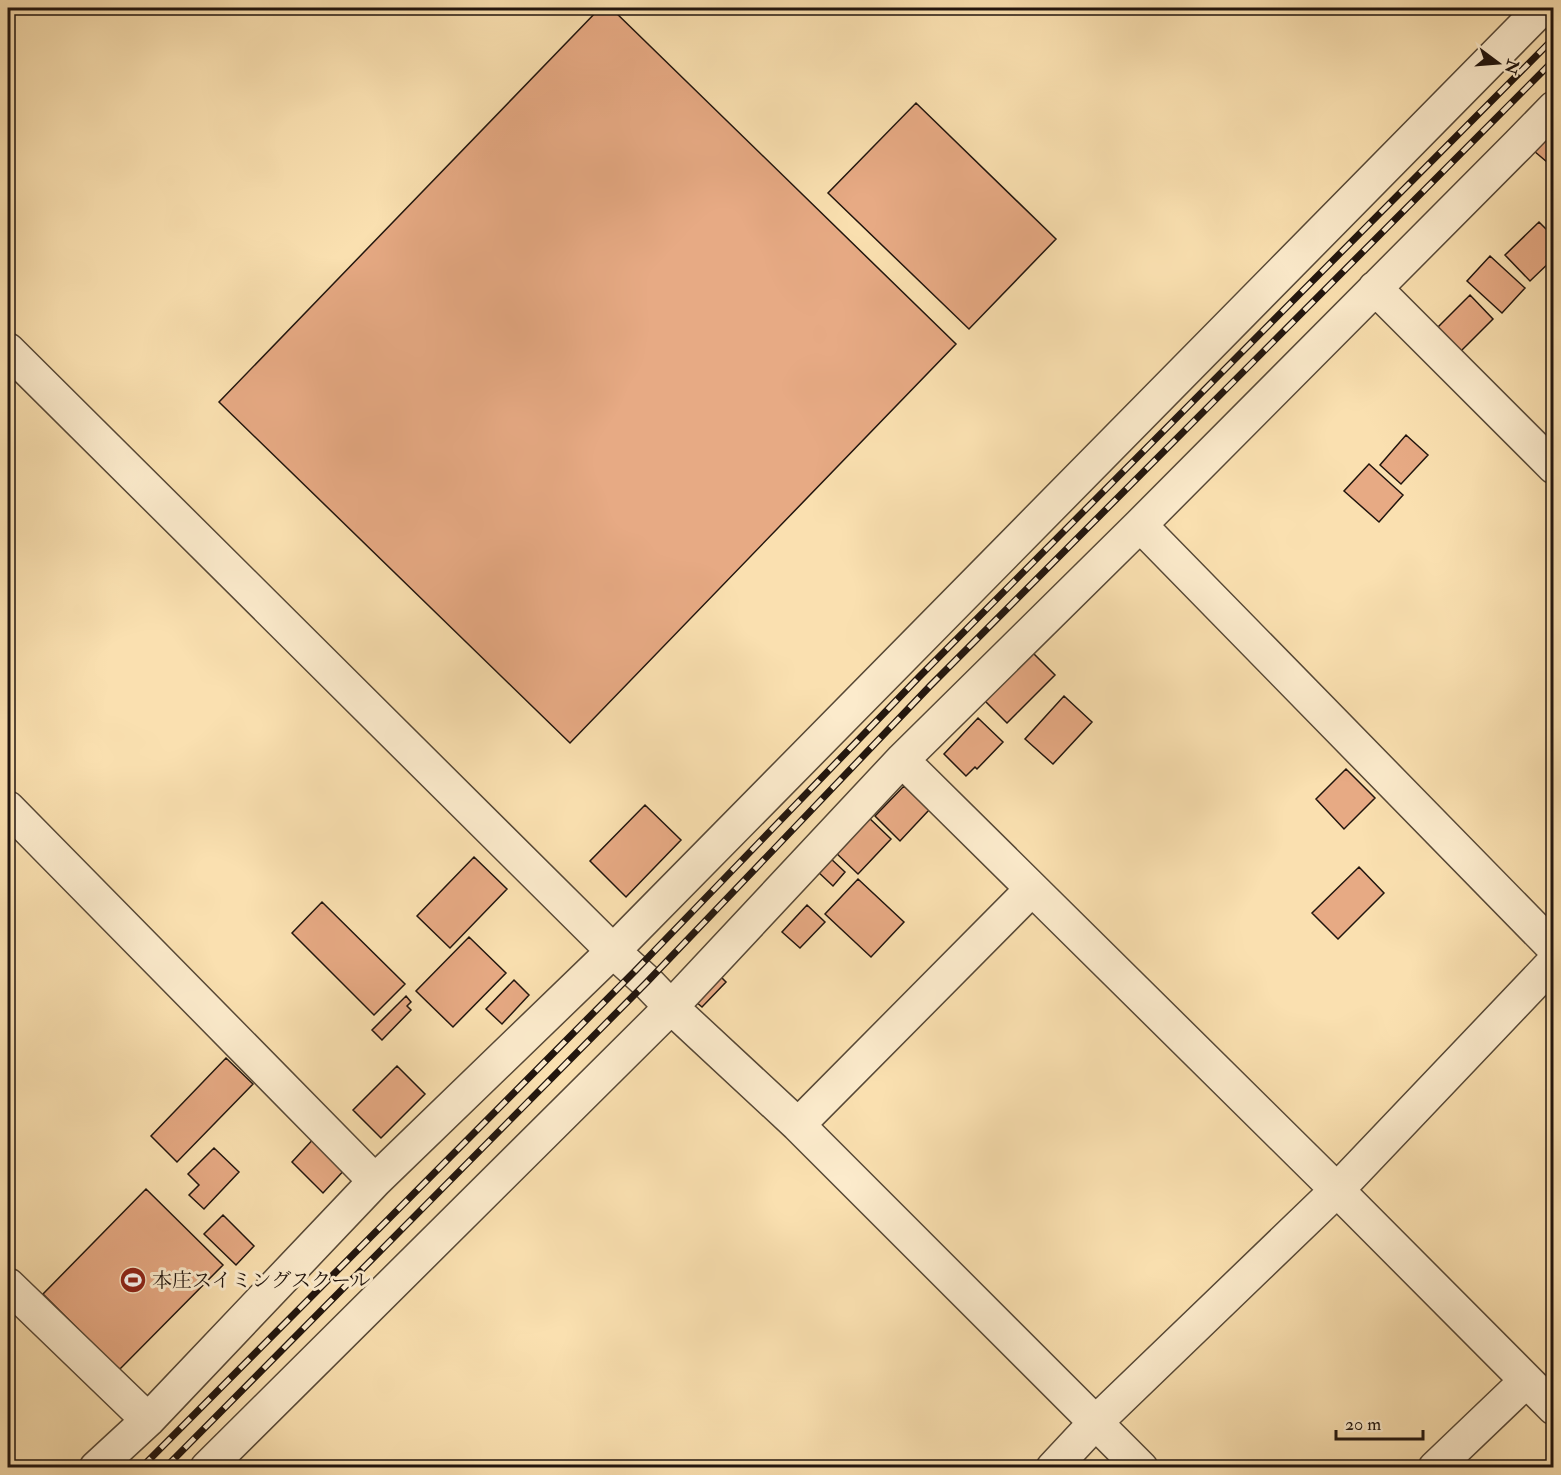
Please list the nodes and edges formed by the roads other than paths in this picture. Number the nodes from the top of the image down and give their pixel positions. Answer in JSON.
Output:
{"nodes":[{"id":1,"x":1542,"y":8,"type":"edge"},
{"id":2,"x":1554,"y":108,"type":"edge"},
{"id":3,"x":1375,"y":288,"type":"junction"},
{"id":4,"x":8,"y":350,"type":"edge"},
{"id":5,"x":1554,"y":467,"type":"edge"},
{"id":6,"x":1140,"y":525,"type":"junction"},
{"id":7,"x":902,"y":760,"type":"junction"},
{"id":8,"x":8,"y":808,"type":"edge"},
{"id":9,"x":1032,"y":889,"type":"junction"},
{"id":10,"x":1554,"y":948,"type":"edge"},
{"id":11,"x":613,"y":951,"type":"junction"},
{"id":12,"x":1554,"y":962,"type":"edge"},
{"id":13,"x":671,"y":1007,"type":"junction"},
{"id":14,"x":798,"y":1125,"type":"junction"},
{"id":15,"x":375,"y":1180,"type":"junction"},
{"id":16,"x":1337,"y":1190,"type":"junction"},
{"id":17,"x":8,"y":1285,"type":"edge"},
{"id":18,"x":1526,"y":1381,"type":"junction"},
{"id":19,"x":1554,"y":1408,"type":"edge"},
{"id":20,"x":148,"y":1420,"type":"junction"},
{"id":21,"x":1095,"y":1423,"type":"junction"},
{"id":22,"x":96,"y":1467,"type":"edge"},
{"id":23,"x":207,"y":1467,"type":"edge"},
{"id":24,"x":1053,"y":1467,"type":"edge"},
{"id":25,"x":1141,"y":1467,"type":"edge"},
{"id":26,"x":1435,"y":1467,"type":"edge"}],
"edges":[{"from":1,"to":11,"type":"street"},
{"from":2,"to":3,"type":"street"},
{"from":3,"to":5,"type":"street"},
{"from":3,"to":6,"type":"street"},
{"from":4,"to":11,"type":"street"},
{"from":6,"to":7,"type":"street"},
{"from":6,"to":10,"type":"street"},
{"from":7,"to":9,"type":"street"},
{"from":7,"to":13,"type":"street"},
{"from":8,"to":15,"type":"street"},
{"from":9,"to":14,"type":"street"},
{"from":9,"to":16,"type":"street"},
{"from":11,"to":13,"type":"street"},
{"from":11,"to":15,"type":"street"},
{"from":12,"to":16,"type":"street"},
{"from":13,"to":14,"type":"street"},
{"from":13,"to":23,"type":"street"},
{"from":14,"to":21,"type":"street"},
{"from":15,"to":20,"type":"street"},
{"from":16,"to":18,"type":"street"},
{"from":16,"to":21,"type":"street"},
{"from":17,"to":20,"type":"street"},
{"from":18,"to":19,"type":"street"},
{"from":18,"to":26,"type":"street"},
{"from":20,"to":22,"type":"street"},
{"from":21,"to":24,"type":"street"},
{"from":21,"to":25,"type":"street"}]}
